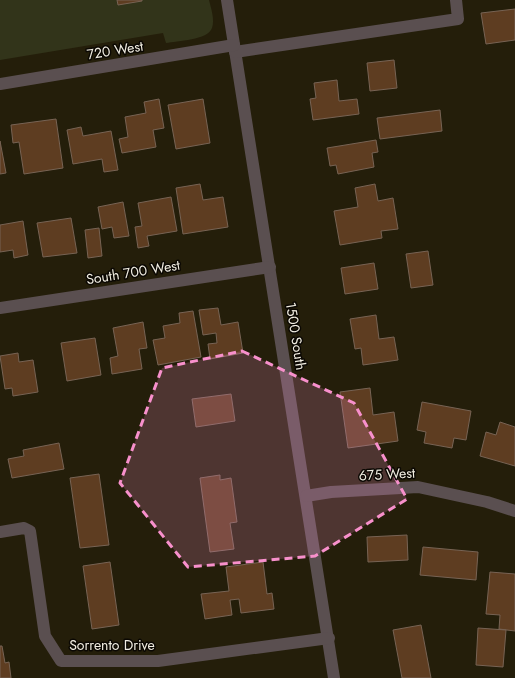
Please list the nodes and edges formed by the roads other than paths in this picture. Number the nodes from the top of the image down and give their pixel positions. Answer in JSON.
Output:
{"nodes":[{"id":1,"x":227,"y":0,"type":"edge"},
{"id":2,"x":456,"y":0,"type":"edge"},
{"id":3,"x":235,"y":49,"type":"junction"},
{"id":4,"x":0,"y":84,"type":"edge"},
{"id":5,"x":270,"y":267,"type":"junction"},
{"id":6,"x":0,"y":308,"type":"edge"},
{"id":7,"x":306,"y":496,"type":"junction"},
{"id":8,"x":515,"y":511,"type":"edge"},
{"id":9,"x":0,"y":532,"type":"edge"},
{"id":10,"x":329,"y":638,"type":"junction"},
{"id":11,"x":334,"y":678,"type":"edge"}],
"edges":[{"from":1,"to":3,"type":"street","name":"1500 South"},
{"from":2,"to":3,"type":"street","name":"720 West"},
{"from":3,"to":4,"type":"street","name":"720 West"},
{"from":3,"to":5,"type":"street","name":"1500 South"},
{"from":5,"to":6,"type":"street","name":"South 700 West"},
{"from":5,"to":7,"type":"street","name":"1500 South"},
{"from":7,"to":8,"type":"street","name":"675 West"},
{"from":7,"to":10,"type":"street","name":"1500 South"},
{"from":9,"to":10,"type":"street","name":"Sorrento Drive"},
{"from":10,"to":11,"type":"street","name":"1500 South"}]}
